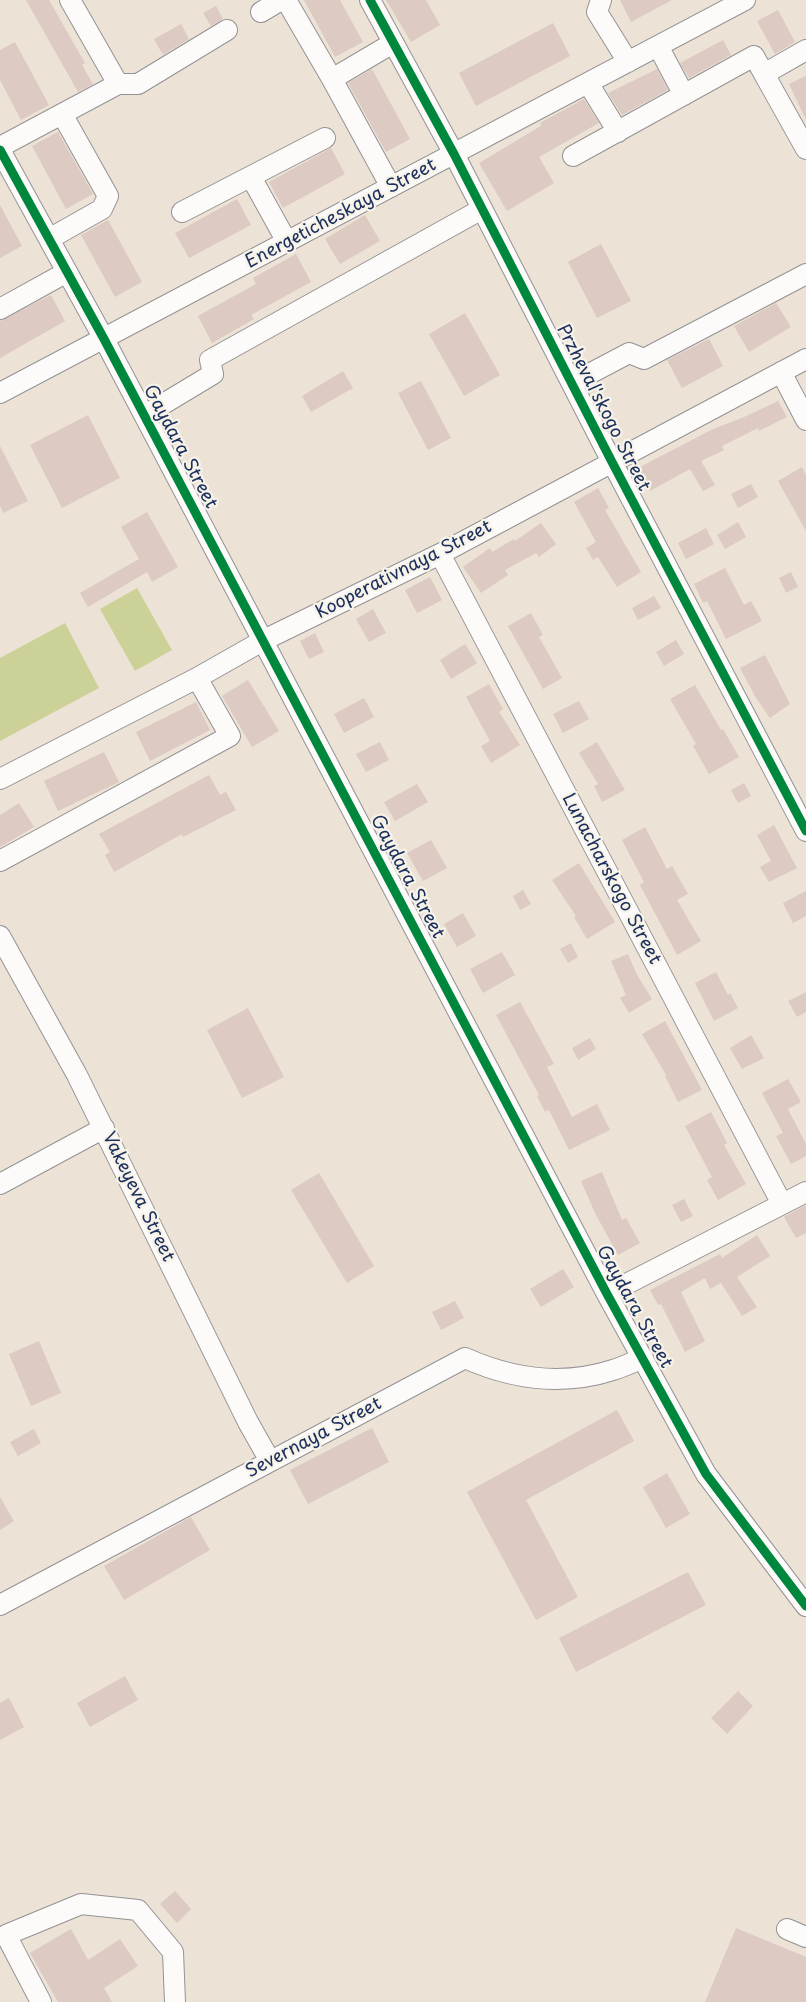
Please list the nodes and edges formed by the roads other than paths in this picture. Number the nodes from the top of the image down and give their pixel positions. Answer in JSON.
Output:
{"nodes":[{"id":1,"x":70,"y":0,"type":"edge"},
{"id":2,"x":281,"y":0,"type":"edge"},
{"id":3,"x":286,"y":0,"type":"edge"},
{"id":4,"x":370,"y":0,"type":"edge"},
{"id":5,"x":601,"y":0,"type":"edge"},
{"id":6,"x":745,"y":0,"type":"edge"},
{"id":7,"x":261,"y":12,"type":"dead end"},
{"id":8,"x":227,"y":30,"type":"dead end"},
{"id":9,"x":393,"y":43,"type":"junction"},
{"id":10,"x":658,"y":46,"type":"junction"},
{"id":11,"x":806,"y":50,"type":"edge"},
{"id":12,"x":628,"y":62,"type":"junction"},
{"id":13,"x":764,"y":74,"type":"junction"},
{"id":14,"x":332,"y":79,"type":"junction"},
{"id":15,"x":588,"y":83,"type":"junction"},
{"id":16,"x":118,"y":84,"type":"junction"},
{"id":17,"x":684,"y":95,"type":"junction"},
{"id":18,"x":62,"y":114,"type":"junction"},
{"id":19,"x":618,"y":132,"type":"junction"},
{"id":20,"x":324,"y":138,"type":"dead end"},
{"id":21,"x":0,"y":149,"type":"edge"},
{"id":22,"x":806,"y":150,"type":"edge"},
{"id":23,"x":454,"y":154,"type":"junction"},
{"id":24,"x":573,"y":156,"type":"dead end"},
{"id":25,"x":251,"y":177,"type":"junction"},
{"id":26,"x":391,"y":188,"type":"junction"},
{"id":27,"x":482,"y":209,"type":"junction"},
{"id":28,"x":182,"y":212,"type":"dead end"},
{"id":29,"x":49,"y":239,"type":"junction"},
{"id":30,"x":287,"y":242,"type":"junction"},
{"id":31,"x":67,"y":272,"type":"junction"},
{"id":32,"x":806,"y":274,"type":"edge"},
{"id":33,"x":0,"y":309,"type":"edge"},
{"id":34,"x":104,"y":339,"type":"junction"},
{"id":35,"x":806,"y":359,"type":"edge"},
{"id":36,"x":782,"y":372,"type":"junction"},
{"id":37,"x":572,"y":383,"type":"junction"},
{"id":38,"x":0,"y":393,"type":"edge"},
{"id":39,"x":145,"y":415,"type":"junction"},
{"id":40,"x":806,"y":420,"type":"edge"},
{"id":41,"x":612,"y":462,"type":"junction"},
{"id":42,"x":440,"y":554,"type":"junction"},
{"id":43,"x":264,"y":640,"type":"junction"},
{"id":44,"x":197,"y":678,"type":"junction"},
{"id":45,"x":0,"y":779,"type":"edge"},
{"id":46,"x":806,"y":831,"type":"edge"},
{"id":47,"x":0,"y":861,"type":"edge"},
{"id":48,"x":0,"y":936,"type":"edge"},
{"id":49,"x":104,"y":1128,"type":"junction"},
{"id":50,"x":0,"y":1184,"type":"edge"},
{"id":51,"x":806,"y":1192,"type":"edge"},
{"id":52,"x":782,"y":1204,"type":"junction"},
{"id":53,"x":607,"y":1294,"type":"junction"},
{"id":54,"x":643,"y":1358,"type":"junction"},
{"id":55,"x":270,"y":1461,"type":"junction"},
{"id":56,"x":0,"y":1605,"type":"edge"},
{"id":57,"x":806,"y":1606,"type":"edge"},
{"id":58,"x":787,"y":1929,"type":"dead end"},
{"id":59,"x":806,"y":1937,"type":"edge"},
{"id":60,"x":41,"y":2002,"type":"edge"},
{"id":61,"x":175,"y":2002,"type":"edge"}],
"edges":[{"from":1,"to":16,"type":"street"},
{"from":2,"to":7,"type":"street"},
{"from":3,"to":14,"type":"street"},
{"from":4,"to":9,"type":"street","name":"Przheval'skogo Street"},
{"from":5,"to":12,"type":"street"},
{"from":6,"to":10,"type":"street","name":"Energeticheskaya Street"},
{"from":8,"to":16,"type":"street"},
{"from":9,"to":14,"type":"street"},
{"from":9,"to":23,"type":"street","name":"Przheval'skogo Street"},
{"from":10,"to":12,"type":"street","name":"Energeticheskaya Street"},
{"from":10,"to":17,"type":"street"},
{"from":11,"to":13,"type":"street"},
{"from":12,"to":15,"type":"street","name":"Energeticheskaya Street"},
{"from":13,"to":17,"type":"street"},
{"from":13,"to":22,"type":"street"},
{"from":14,"to":26,"type":"street"},
{"from":15,"to":19,"type":"street"},
{"from":15,"to":23,"type":"street","name":"Energeticheskaya Street"},
{"from":16,"to":18,"type":"street"},
{"from":17,"to":19,"type":"street"},
{"from":18,"to":21,"type":"street"},
{"from":18,"to":29,"type":"street"},
{"from":19,"to":24,"type":"street"},
{"from":20,"to":25,"type":"street"},
{"from":21,"to":29,"type":"street","name":"Gaydara Street"},
{"from":23,"to":26,"type":"street","name":"Energeticheskaya Street"},
{"from":23,"to":27,"type":"street","name":"Przheval'skogo Street"},
{"from":25,"to":28,"type":"street"},
{"from":25,"to":30,"type":"street"},
{"from":26,"to":30,"type":"street","name":"Energeticheskaya Street"},
{"from":27,"to":37,"type":"street","name":"Przheval'skogo Street"},
{"from":27,"to":39,"type":"street"},
{"from":29,"to":31,"type":"street","name":"Gaydara Street"},
{"from":30,"to":34,"type":"street","name":"Energeticheskaya Street"},
{"from":31,"to":33,"type":"street"},
{"from":31,"to":34,"type":"street","name":"Gaydara Street"},
{"from":32,"to":37,"type":"street"},
{"from":34,"to":38,"type":"street","name":"Energeticheskaya Street"},
{"from":34,"to":39,"type":"street","name":"Gaydara Street"},
{"from":35,"to":36,"type":"street","name":"Kooperativnaya Street"},
{"from":36,"to":40,"type":"street"},
{"from":36,"to":41,"type":"street","name":"Kooperativnaya Street"},
{"from":37,"to":41,"type":"street","name":"Przheval'skogo Street"},
{"from":39,"to":43,"type":"street","name":"Gaydara Street"},
{"from":41,"to":42,"type":"street","name":"Kooperativnaya Street"},
{"from":41,"to":46,"type":"street","name":"Przheval'skogo Street"},
{"from":42,"to":43,"type":"street","name":"Kooperativnaya Street"},
{"from":42,"to":52,"type":"street","name":"Lunacharskogo Street"},
{"from":43,"to":44,"type":"street","name":"Kooperativnaya Street"},
{"from":43,"to":53,"type":"street","name":"Gaydara Street"},
{"from":44,"to":45,"type":"street","name":"Kooperativnaya Street"},
{"from":44,"to":47,"type":"street"},
{"from":48,"to":49,"type":"street","name":"Vakeyeva Street"},
{"from":49,"to":50,"type":"street"},
{"from":49,"to":55,"type":"street","name":"Vakeyeva Street"},
{"from":51,"to":52,"type":"street"},
{"from":52,"to":53,"type":"street"},
{"from":53,"to":54,"type":"street","name":"Gaydara Street"},
{"from":54,"to":55,"type":"street","name":"Severnaya Street"},
{"from":54,"to":57,"type":"street","name":"Gaydara Street"},
{"from":55,"to":56,"type":"street","name":"Severnaya Street"},
{"from":58,"to":59,"type":"street"},
{"from":60,"to":61,"type":"street"}]}
